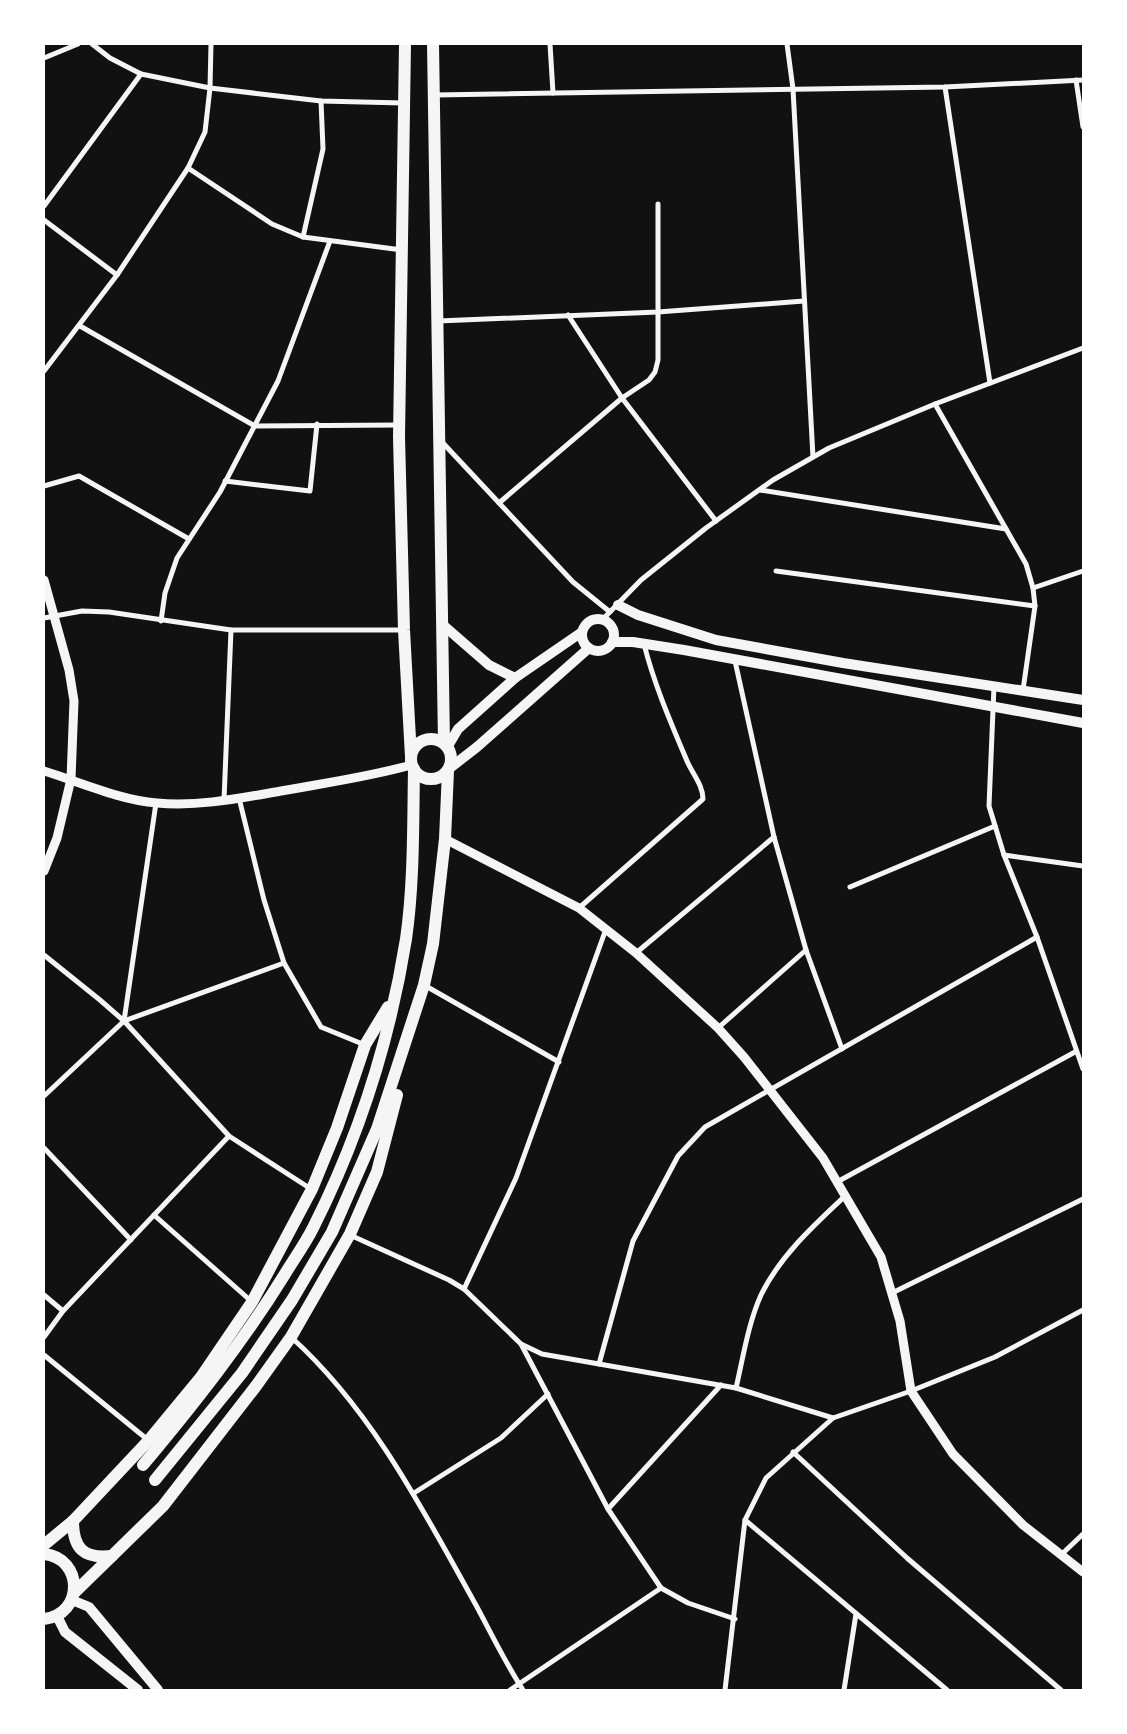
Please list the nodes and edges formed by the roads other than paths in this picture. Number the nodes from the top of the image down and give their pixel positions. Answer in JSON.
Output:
{"nodes":[{"id":1,"x":78,"y":44,"type":"edge"},
{"id":2,"x":92,"y":44,"type":"edge"},
{"id":3,"x":211,"y":44,"type":"edge"},
{"id":4,"x":405,"y":44,"type":"edge"},
{"id":5,"x":433,"y":44,"type":"edge"},
{"id":6,"x":550,"y":44,"type":"edge"},
{"id":7,"x":787,"y":44,"type":"edge"},
{"id":8,"x":44,"y":58,"type":"edge"},
{"id":9,"x":141,"y":74,"type":"junction"},
{"id":10,"x":1076,"y":80,"type":"junction"},
{"id":11,"x":1083,"y":80,"type":"edge"},
{"id":12,"x":945,"y":87,"type":"junction"},
{"id":13,"x":210,"y":88,"type":"junction"},
{"id":14,"x":793,"y":89,"type":"junction"},
{"id":15,"x":553,"y":93,"type":"junction"},
{"id":16,"x":434,"y":95,"type":"junction"},
{"id":17,"x":321,"y":101,"type":"junction"},
{"id":18,"x":405,"y":103,"type":"junction"},
{"id":19,"x":1083,"y":128,"type":"edge"},
{"id":20,"x":188,"y":168,"type":"junction"},
{"id":21,"x":658,"y":204,"type":"dead end"},
{"id":22,"x":44,"y":206,"type":"edge"},
{"id":23,"x":44,"y":220,"type":"edge"},
{"id":24,"x":303,"y":237,"type":"junction"},
{"id":25,"x":330,"y":240,"type":"junction"},
{"id":26,"x":403,"y":250,"type":"junction"},
{"id":27,"x":117,"y":275,"type":"junction"},
{"id":28,"x":804,"y":301,"type":"junction"},
{"id":29,"x":658,"y":312,"type":"junction"},
{"id":30,"x":568,"y":315,"type":"junction"},
{"id":31,"x":438,"y":321,"type":"junction"},
{"id":32,"x":80,"y":326,"type":"junction"},
{"id":33,"x":1083,"y":348,"type":"edge"},
{"id":34,"x":44,"y":371,"type":"edge"},
{"id":35,"x":990,"y":383,"type":"junction"},
{"id":36,"x":622,"y":398,"type":"junction"},
{"id":37,"x":935,"y":404,"type":"junction"},
{"id":38,"x":317,"y":424,"type":"junction"},
{"id":39,"x":255,"y":426,"type":"junction"},
{"id":40,"x":400,"y":426,"type":"junction"},
{"id":41,"x":440,"y":440,"type":"junction"},
{"id":42,"x":814,"y":456,"type":"junction"},
{"id":43,"x":225,"y":481,"type":"junction"},
{"id":44,"x":44,"y":486,"type":"edge"},
{"id":45,"x":760,"y":490,"type":"junction"},
{"id":46,"x":499,"y":503,"type":"junction"},
{"id":47,"x":716,"y":521,"type":"junction"},
{"id":48,"x":1006,"y":529,"type":"junction"},
{"id":49,"x":189,"y":539,"type":"junction"},
{"id":50,"x":776,"y":571,"type":"dead end"},
{"id":51,"x":1083,"y":571,"type":"edge"},
{"id":52,"x":44,"y":580,"type":"edge"},
{"id":53,"x":1033,"y":588,"type":"junction"},
{"id":54,"x":1035,"y":606,"type":"junction"},
{"id":55,"x":610,"y":612,"type":"junction"},
{"id":56,"x":55,"y":617,"type":"junction"},
{"id":57,"x":44,"y":618,"type":"edge"},
{"id":58,"x":161,"y":621,"type":"junction"},
{"id":59,"x":443,"y":625,"type":"junction"},
{"id":60,"x":231,"y":630,"type":"junction"},
{"id":61,"x":404,"y":630,"type":"junction"},
{"id":62,"x":582,"y":632,"type":"junction"},
{"id":63,"x":612,"y":642,"type":"junction"},
{"id":64,"x":644,"y":644,"type":"junction"},
{"id":65,"x":590,"y":648,"type":"junction"},
{"id":66,"x":735,"y":661,"type":"junction"},
{"id":67,"x":515,"y":678,"type":"junction"},
{"id":68,"x":994,"y":686,"type":"junction"},
{"id":69,"x":1023,"y":690,"type":"junction"},
{"id":70,"x":1083,"y":700,"type":"edge"},
{"id":71,"x":993,"y":706,"type":"junction"},
{"id":72,"x":1083,"y":723,"type":"edge"},
{"id":73,"x":446,"y":744,"type":"junction"},
{"id":74,"x":412,"y":764,"type":"junction"},
{"id":75,"x":449,"y":769,"type":"junction"},
{"id":76,"x":44,"y":771,"type":"edge"},
{"id":77,"x":70,"y":779,"type":"junction"},
{"id":78,"x":239,"y":798,"type":"junction"},
{"id":79,"x":224,"y":800,"type":"junction"},
{"id":80,"x":156,"y":803,"type":"junction"},
{"id":81,"x":995,"y":826,"type":"junction"},
{"id":82,"x":774,"y":837,"type":"junction"},
{"id":83,"x":444,"y":838,"type":"junction"},
{"id":84,"x":1004,"y":854,"type":"junction"},
{"id":85,"x":1083,"y":866,"type":"edge"},
{"id":86,"x":44,"y":871,"type":"edge"},
{"id":87,"x":850,"y":887,"type":"dead end"},
{"id":88,"x":579,"y":908,"type":"junction"},
{"id":89,"x":606,"y":929,"type":"junction"},
{"id":90,"x":1037,"y":937,"type":"junction"},
{"id":91,"x":806,"y":950,"type":"junction"},
{"id":92,"x":636,"y":953,"type":"junction"},
{"id":93,"x":44,"y":956,"type":"edge"},
{"id":94,"x":284,"y":963,"type":"junction"},
{"id":95,"x":424,"y":985,"type":"junction"},
{"id":96,"x":395,"y":996,"type":"junction"},
{"id":97,"x":124,"y":1022,"type":"junction"},
{"id":98,"x":718,"y":1028,"type":"junction"},
{"id":99,"x":365,"y":1045,"type":"junction"},
{"id":100,"x":842,"y":1049,"type":"junction"},
{"id":101,"x":1075,"y":1052,"type":"junction"},
{"id":102,"x":559,"y":1062,"type":"junction"},
{"id":103,"x":1083,"y":1069,"type":"edge"},
{"id":104,"x":770,"y":1091,"type":"junction"},
{"id":105,"x":44,"y":1096,"type":"edge"},
{"id":106,"x":229,"y":1136,"type":"junction"},
{"id":107,"x":44,"y":1148,"type":"edge"},
{"id":108,"x":837,"y":1182,"type":"junction"},
{"id":109,"x":312,"y":1189,"type":"junction"},
{"id":110,"x":845,"y":1196,"type":"junction"},
{"id":111,"x":1083,"y":1199,"type":"edge"},
{"id":112,"x":154,"y":1216,"type":"junction"},
{"id":113,"x":350,"y":1234,"type":"junction"},
{"id":114,"x":131,"y":1240,"type":"junction"},
{"id":115,"x":464,"y":1289,"type":"junction"},
{"id":116,"x":892,"y":1293,"type":"junction"},
{"id":117,"x":44,"y":1295,"type":"edge"},
{"id":118,"x":252,"y":1302,"type":"junction"},
{"id":119,"x":1083,"y":1310,"type":"edge"},
{"id":120,"x":63,"y":1311,"type":"junction"},
{"id":121,"x":44,"y":1337,"type":"edge"},
{"id":122,"x":290,"y":1337,"type":"junction"},
{"id":123,"x":521,"y":1344,"type":"junction"},
{"id":124,"x":44,"y":1354,"type":"edge"},
{"id":125,"x":599,"y":1364,"type":"junction"},
{"id":126,"x":722,"y":1385,"type":"junction"},
{"id":127,"x":736,"y":1388,"type":"junction"},
{"id":128,"x":911,"y":1391,"type":"junction"},
{"id":129,"x":548,"y":1394,"type":"junction"},
{"id":130,"x":833,"y":1418,"type":"junction"},
{"id":131,"x":149,"y":1440,"type":"junction"},
{"id":132,"x":793,"y":1452,"type":"junction"},
{"id":133,"x":143,"y":1465,"type":"dead end"},
{"id":134,"x":155,"y":1480,"type":"dead end"},
{"id":135,"x":414,"y":1493,"type":"junction"},
{"id":136,"x":608,"y":1508,"type":"junction"},
{"id":137,"x":745,"y":1520,"type":"junction"},
{"id":138,"x":73,"y":1521,"type":"junction"},
{"id":139,"x":1083,"y":1534,"type":"edge"},
{"id":140,"x":44,"y":1545,"type":"edge"},
{"id":141,"x":44,"y":1554,"type":"edge"},
{"id":142,"x":1062,"y":1554,"type":"junction"},
{"id":143,"x":112,"y":1556,"type":"junction"},
{"id":144,"x":1083,"y":1572,"type":"edge"},
{"id":145,"x":660,"y":1588,"type":"junction"},
{"id":146,"x":73,"y":1596,"type":"junction"},
{"id":147,"x":856,"y":1614,"type":"junction"},
{"id":148,"x":48,"y":1619,"type":"edge"},
{"id":149,"x":735,"y":1619,"type":"junction"},
{"id":150,"x":519,"y":1684,"type":"junction"},
{"id":151,"x":138,"y":1690,"type":"edge"},
{"id":152,"x":158,"y":1690,"type":"edge"},
{"id":153,"x":510,"y":1690,"type":"edge"},
{"id":154,"x":523,"y":1690,"type":"edge"},
{"id":155,"x":725,"y":1690,"type":"edge"},
{"id":156,"x":844,"y":1690,"type":"edge"},
{"id":157,"x":947,"y":1690,"type":"edge"},
{"id":158,"x":1060,"y":1690,"type":"edge"}],
"edges":[{"from":1,"to":8,"type":"street"},
{"from":2,"to":9,"type":"street"},
{"from":3,"to":13,"type":"street"},
{"from":4,"to":18,"type":"main road"},
{"from":5,"to":16,"type":"main road"},
{"from":6,"to":15,"type":"street"},
{"from":7,"to":14,"type":"street"},
{"from":9,"to":13,"type":"street"},
{"from":9,"to":22,"type":"street"},
{"from":10,"to":11,"type":"street"},
{"from":10,"to":12,"type":"street"},
{"from":10,"to":19,"type":"street"},
{"from":12,"to":14,"type":"street"},
{"from":12,"to":35,"type":"street"},
{"from":13,"to":17,"type":"street"},
{"from":13,"to":20,"type":"street"},
{"from":14,"to":15,"type":"street"},
{"from":14,"to":28,"type":"street"},
{"from":15,"to":16,"type":"street"},
{"from":16,"to":31,"type":"main road"},
{"from":17,"to":18,"type":"street"},
{"from":17,"to":24,"type":"street"},
{"from":18,"to":26,"type":"main road"},
{"from":20,"to":24,"type":"street"},
{"from":20,"to":27,"type":"street"},
{"from":21,"to":29,"type":"street"},
{"from":23,"to":27,"type":"street"},
{"from":24,"to":25,"type":"street"},
{"from":25,"to":26,"type":"street"},
{"from":25,"to":39,"type":"street"},
{"from":26,"to":40,"type":"main road"},
{"from":27,"to":32,"type":"street"},
{"from":28,"to":29,"type":"street"},
{"from":28,"to":42,"type":"street"},
{"from":29,"to":30,"type":"street"},
{"from":29,"to":36,"type":"street"},
{"from":30,"to":31,"type":"street"},
{"from":30,"to":36,"type":"street"},
{"from":31,"to":41,"type":"main road"},
{"from":32,"to":34,"type":"street"},
{"from":32,"to":39,"type":"street"},
{"from":33,"to":35,"type":"street"},
{"from":35,"to":37,"type":"street"},
{"from":36,"to":46,"type":"street"},
{"from":36,"to":47,"type":"street"},
{"from":37,"to":42,"type":"street"},
{"from":37,"to":48,"type":"street"},
{"from":38,"to":39,"type":"street"},
{"from":38,"to":40,"type":"street"},
{"from":38,"to":43,"type":"street"},
{"from":39,"to":43,"type":"street"},
{"from":40,"to":61,"type":"main road"},
{"from":41,"to":46,"type":"street"},
{"from":41,"to":59,"type":"main road"},
{"from":42,"to":45,"type":"street"},
{"from":43,"to":49,"type":"street"},
{"from":44,"to":49,"type":"street"},
{"from":45,"to":47,"type":"street"},
{"from":45,"to":48,"type":"street"},
{"from":46,"to":55,"type":"street"},
{"from":47,"to":55,"type":"street"},
{"from":48,"to":53,"type":"street"},
{"from":49,"to":58,"type":"street"},
{"from":50,"to":54,"type":"street"},
{"from":51,"to":53,"type":"street"},
{"from":52,"to":56,"type":"street"},
{"from":53,"to":54,"type":"street"},
{"from":54,"to":69,"type":"street"},
{"from":55,"to":62,"type":"main road"},
{"from":55,"to":63,"type":"main road"},
{"from":55,"to":68,"type":"main road"},
{"from":56,"to":57,"type":"street"},
{"from":56,"to":58,"type":"street"},
{"from":56,"to":77,"type":"street"},
{"from":58,"to":60,"type":"street"},
{"from":59,"to":67,"type":"main road"},
{"from":59,"to":73,"type":"main road"},
{"from":60,"to":61,"type":"street"},
{"from":60,"to":79,"type":"street"},
{"from":61,"to":74,"type":"main road"},
{"from":62,"to":65,"type":"main road"},
{"from":62,"to":67,"type":"main road"},
{"from":63,"to":64,"type":"main road"},
{"from":63,"to":65,"type":"main road"},
{"from":64,"to":66,"type":"main road"},
{"from":64,"to":88,"type":"street"},
{"from":65,"to":75,"type":"main road"},
{"from":66,"to":71,"type":"main road"},
{"from":66,"to":82,"type":"street"},
{"from":67,"to":73,"type":"main road"},
{"from":68,"to":69,"type":"main road"},
{"from":68,"to":71,"type":"street"},
{"from":69,"to":70,"type":"main road"},
{"from":71,"to":72,"type":"main road"},
{"from":71,"to":81,"type":"street"},
{"from":73,"to":74,"type":"main road"},
{"from":73,"to":75,"type":"main road"},
{"from":74,"to":75,"type":"main road"},
{"from":74,"to":78,"type":"street"},
{"from":74,"to":96,"type":"main road"},
{"from":75,"to":83,"type":"main road"},
{"from":76,"to":77,"type":"street"},
{"from":77,"to":80,"type":"street"},
{"from":77,"to":86,"type":"street"},
{"from":78,"to":79,"type":"street"},
{"from":78,"to":94,"type":"street"},
{"from":79,"to":80,"type":"street"},
{"from":80,"to":97,"type":"street"},
{"from":81,"to":84,"type":"street"},
{"from":81,"to":87,"type":"street"},
{"from":82,"to":91,"type":"street"},
{"from":82,"to":92,"type":"street"},
{"from":83,"to":88,"type":"street"},
{"from":83,"to":95,"type":"main road"},
{"from":84,"to":85,"type":"street"},
{"from":84,"to":90,"type":"street"},
{"from":88,"to":89,"type":"street"},
{"from":89,"to":92,"type":"street"},
{"from":89,"to":102,"type":"street"},
{"from":90,"to":100,"type":"street"},
{"from":90,"to":101,"type":"street"},
{"from":91,"to":98,"type":"street"},
{"from":91,"to":100,"type":"street"},
{"from":92,"to":98,"type":"street"},
{"from":93,"to":97,"type":"street"},
{"from":94,"to":97,"type":"street"},
{"from":94,"to":99,"type":"street"},
{"from":95,"to":102,"type":"street"},
{"from":95,"to":113,"type":"main road"},
{"from":95,"to":134,"type":"main road"},
{"from":96,"to":99,"type":"main road"},
{"from":96,"to":133,"type":"main road"},
{"from":97,"to":105,"type":"street"},
{"from":97,"to":106,"type":"street"},
{"from":98,"to":104,"type":"street"},
{"from":99,"to":109,"type":"main road"},
{"from":100,"to":104,"type":"street"},
{"from":101,"to":103,"type":"street"},
{"from":101,"to":108,"type":"street"},
{"from":102,"to":115,"type":"street"},
{"from":104,"to":108,"type":"street"},
{"from":104,"to":125,"type":"street"},
{"from":106,"to":109,"type":"street"},
{"from":106,"to":112,"type":"street"},
{"from":107,"to":114,"type":"street"},
{"from":108,"to":110,"type":"street"},
{"from":109,"to":118,"type":"main road"},
{"from":110,"to":116,"type":"street"},
{"from":110,"to":127,"type":"street"},
{"from":111,"to":116,"type":"street"},
{"from":112,"to":114,"type":"street"},
{"from":112,"to":118,"type":"street"},
{"from":113,"to":115,"type":"street"},
{"from":113,"to":122,"type":"main road"},
{"from":114,"to":120,"type":"street"},
{"from":115,"to":123,"type":"street"},
{"from":116,"to":128,"type":"street"},
{"from":117,"to":120,"type":"street"},
{"from":118,"to":131,"type":"main road"},
{"from":119,"to":128,"type":"street"},
{"from":120,"to":121,"type":"street"},
{"from":122,"to":135,"type":"street"},
{"from":122,"to":143,"type":"main road"},
{"from":123,"to":125,"type":"street"},
{"from":123,"to":129,"type":"street"},
{"from":124,"to":131,"type":"street"},
{"from":125,"to":126,"type":"street"},
{"from":126,"to":127,"type":"street"},
{"from":126,"to":136,"type":"street"},
{"from":127,"to":130,"type":"street"},
{"from":128,"to":130,"type":"street"},
{"from":128,"to":142,"type":"street"},
{"from":129,"to":135,"type":"street"},
{"from":129,"to":136,"type":"street"},
{"from":130,"to":132,"type":"street"},
{"from":131,"to":138,"type":"main road"},
{"from":132,"to":137,"type":"street"},
{"from":132,"to":158,"type":"street"},
{"from":135,"to":150,"type":"street"},
{"from":136,"to":145,"type":"street"},
{"from":137,"to":147,"type":"street"},
{"from":137,"to":149,"type":"street"},
{"from":138,"to":140,"type":"main road"},
{"from":138,"to":143,"type":"main road"},
{"from":139,"to":142,"type":"street"},
{"from":141,"to":146,"type":"main road"},
{"from":142,"to":144,"type":"street"},
{"from":143,"to":146,"type":"main road"},
{"from":145,"to":149,"type":"street"},
{"from":145,"to":150,"type":"street"},
{"from":146,"to":148,"type":"main road"},
{"from":146,"to":152,"type":"main road"},
{"from":147,"to":156,"type":"street"},
{"from":147,"to":157,"type":"street"},
{"from":148,"to":151,"type":"main road"},
{"from":149,"to":155,"type":"street"},
{"from":150,"to":153,"type":"street"},
{"from":150,"to":154,"type":"street"}]}
